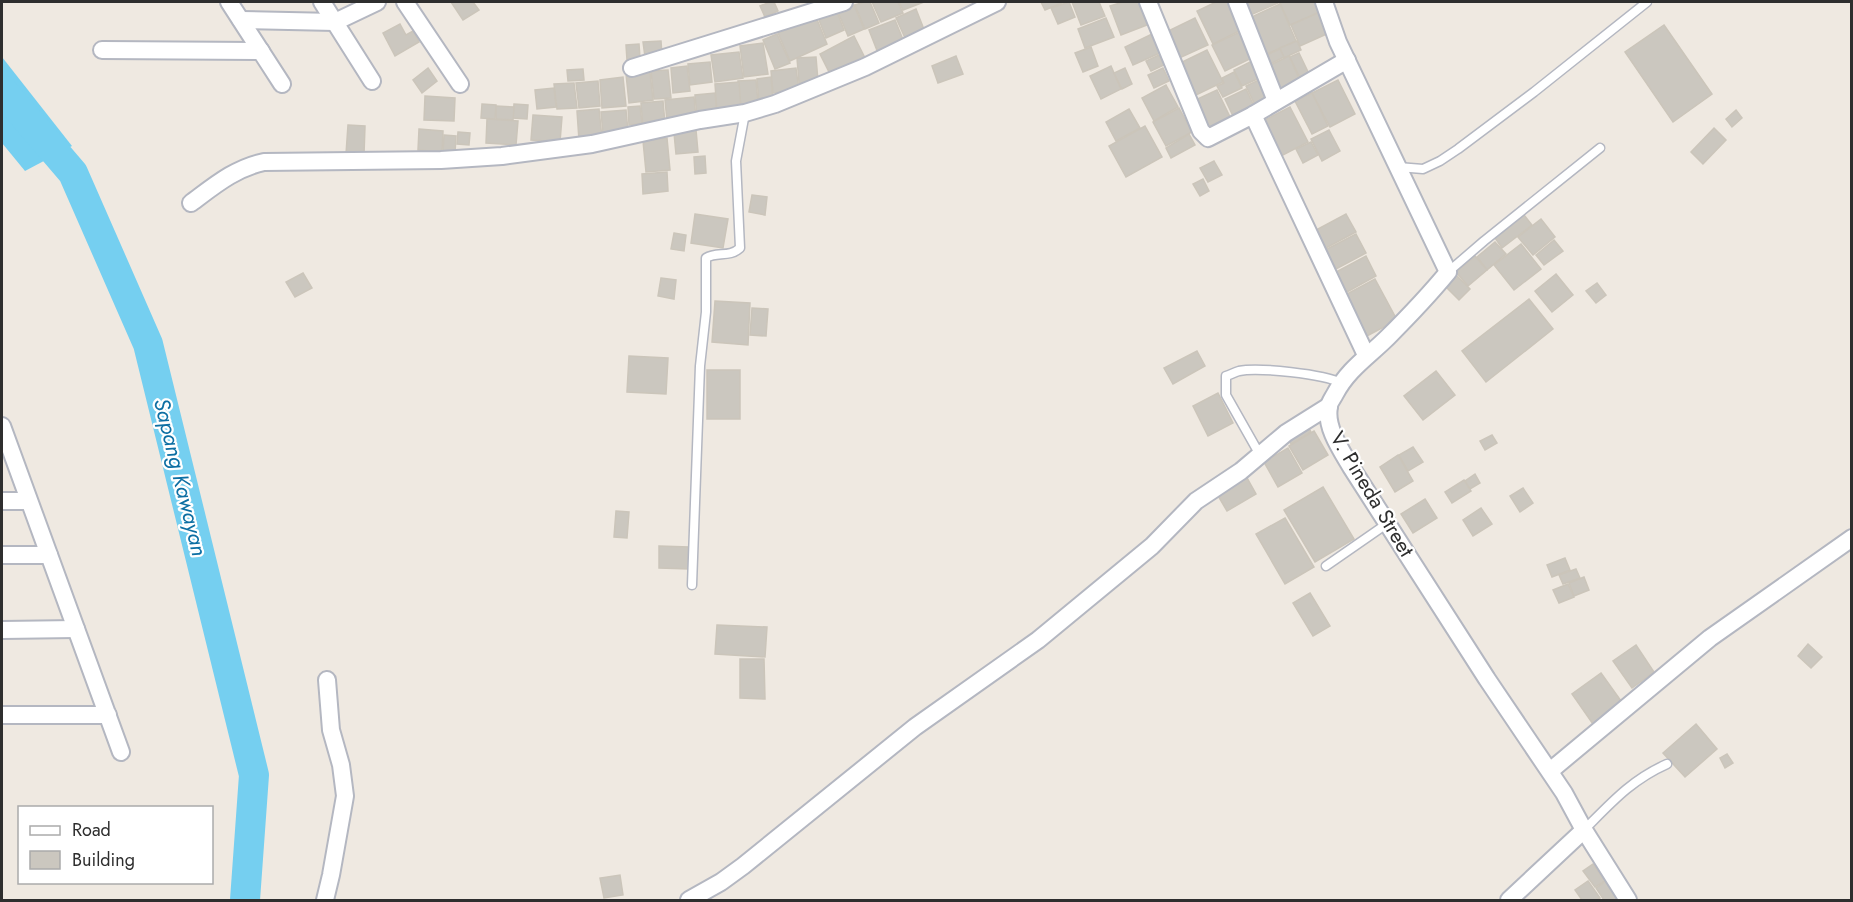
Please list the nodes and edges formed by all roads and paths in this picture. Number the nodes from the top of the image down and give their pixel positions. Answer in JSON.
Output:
{"nodes":[{"id":1,"x":230,"y":2,"type":"edge"},
{"id":2,"x":322,"y":2,"type":"edge"},
{"id":3,"x":377,"y":2,"type":"edge"},
{"id":4,"x":393,"y":2,"type":"edge"},
{"id":5,"x":401,"y":2,"type":"edge"},
{"id":6,"x":405,"y":2,"type":"edge"},
{"id":7,"x":844,"y":2,"type":"edge"},
{"id":8,"x":997,"y":2,"type":"edge"},
{"id":9,"x":1148,"y":2,"type":"edge"},
{"id":10,"x":1237,"y":2,"type":"edge"},
{"id":11,"x":1324,"y":2,"type":"edge"},
{"id":12,"x":1647,"y":2,"type":"edge"},
{"id":13,"x":241,"y":20,"type":"junction"},
{"id":14,"x":335,"y":22,"type":"junction"},
{"id":15,"x":102,"y":50,"type":"dead end"},
{"id":16,"x":261,"y":51,"type":"junction"},
{"id":17,"x":1347,"y":60,"type":"junction"},
{"id":18,"x":632,"y":68,"type":"dead end"},
{"id":19,"x":372,"y":81,"type":"dead end"},
{"id":20,"x":282,"y":84,"type":"dead end"},
{"id":21,"x":460,"y":84,"type":"dead end"},
{"id":22,"x":1276,"y":101,"type":"junction"},
{"id":23,"x":745,"y":113,"type":"junction"},
{"id":24,"x":1253,"y":115,"type":"junction"},
{"id":25,"x":1600,"y":148,"type":"dead end"},
{"id":26,"x":1398,"y":167,"type":"junction"},
{"id":27,"x":191,"y":203,"type":"dead end"},
{"id":28,"x":1448,"y":272,"type":"junction"},
{"id":29,"x":1366,"y":355,"type":"junction"},
{"id":30,"x":1341,"y":383,"type":"junction"},
{"id":31,"x":1329,"y":406,"type":"junction"},
{"id":32,"x":2,"y":426,"type":"edge"},
{"id":33,"x":1260,"y":455,"type":"junction"},
{"id":34,"x":2,"y":501,"type":"edge"},
{"id":35,"x":28,"y":501,"type":"junction"},
{"id":36,"x":1388,"y":523,"type":"junction"},
{"id":37,"x":1851,"y":538,"type":"edge"},
{"id":38,"x":2,"y":555,"type":"edge"},
{"id":39,"x":49,"y":555,"type":"junction"},
{"id":40,"x":1326,"y":566,"type":"dead end"},
{"id":41,"x":693,"y":585,"type":"dead end"},
{"id":42,"x":76,"y":629,"type":"junction"},
{"id":43,"x":2,"y":630,"type":"edge"},
{"id":44,"x":327,"y":680,"type":"dead end"},
{"id":45,"x":2,"y":715,"type":"edge"},
{"id":46,"x":108,"y":715,"type":"junction"},
{"id":47,"x":121,"y":752,"type":"dead end"},
{"id":48,"x":1667,"y":764,"type":"dead end"},
{"id":49,"x":1550,"y":771,"type":"junction"},
{"id":50,"x":1584,"y":830,"type":"junction"},
{"id":51,"x":325,"y":900,"type":"edge"},
{"id":52,"x":689,"y":900,"type":"edge"},
{"id":53,"x":1509,"y":900,"type":"edge"},
{"id":54,"x":1628,"y":900,"type":"edge"}],
"edges":[{"from":1,"to":13,"type":"street"},
{"from":2,"to":14,"type":"street"},
{"from":3,"to":14,"type":"street"},
{"from":4,"to":5,"type":"street"},
{"from":6,"to":21,"type":"street"},
{"from":7,"to":18,"type":"street"},
{"from":8,"to":23,"type":"street"},
{"from":9,"to":24,"type":"street"},
{"from":10,"to":22,"type":"street"},
{"from":11,"to":17,"type":"street"},
{"from":12,"to":26,"type":"lane"},
{"from":13,"to":14,"type":"street"},
{"from":13,"to":16,"type":"street"},
{"from":14,"to":19,"type":"street"},
{"from":15,"to":16,"type":"street"},
{"from":16,"to":20,"type":"street"},
{"from":17,"to":22,"type":"street"},
{"from":17,"to":26,"type":"street"},
{"from":22,"to":24,"type":"street"},
{"from":23,"to":27,"type":"street"},
{"from":23,"to":41,"type":"lane"},
{"from":24,"to":29,"type":"street"},
{"from":25,"to":28,"type":"lane"},
{"from":26,"to":28,"type":"street"},
{"from":28,"to":29,"type":"street","name":"V. Pineda Street"},
{"from":29,"to":30,"type":"street","name":"V. Pineda Street"},
{"from":30,"to":31,"type":"street","name":"V. Pineda Street"},
{"from":30,"to":33,"type":"lane"},
{"from":31,"to":33,"type":"street"},
{"from":31,"to":36,"type":"street","name":"V. Pineda Street"},
{"from":32,"to":35,"type":"street"},
{"from":33,"to":52,"type":"street"},
{"from":34,"to":35,"type":"street"},
{"from":35,"to":39,"type":"street"},
{"from":36,"to":40,"type":"lane"},
{"from":36,"to":49,"type":"street","name":"V. Pineda Street"},
{"from":37,"to":49,"type":"street"},
{"from":38,"to":39,"type":"street"},
{"from":39,"to":42,"type":"street"},
{"from":42,"to":43,"type":"street"},
{"from":42,"to":46,"type":"street"},
{"from":44,"to":51,"type":"street"},
{"from":45,"to":46,"type":"street"},
{"from":46,"to":47,"type":"street"},
{"from":48,"to":50,"type":"lane"},
{"from":49,"to":50,"type":"street","name":"V. Pineda Street"},
{"from":50,"to":53,"type":"street"},
{"from":50,"to":54,"type":"street","name":"V. Pineda Street"}]}
